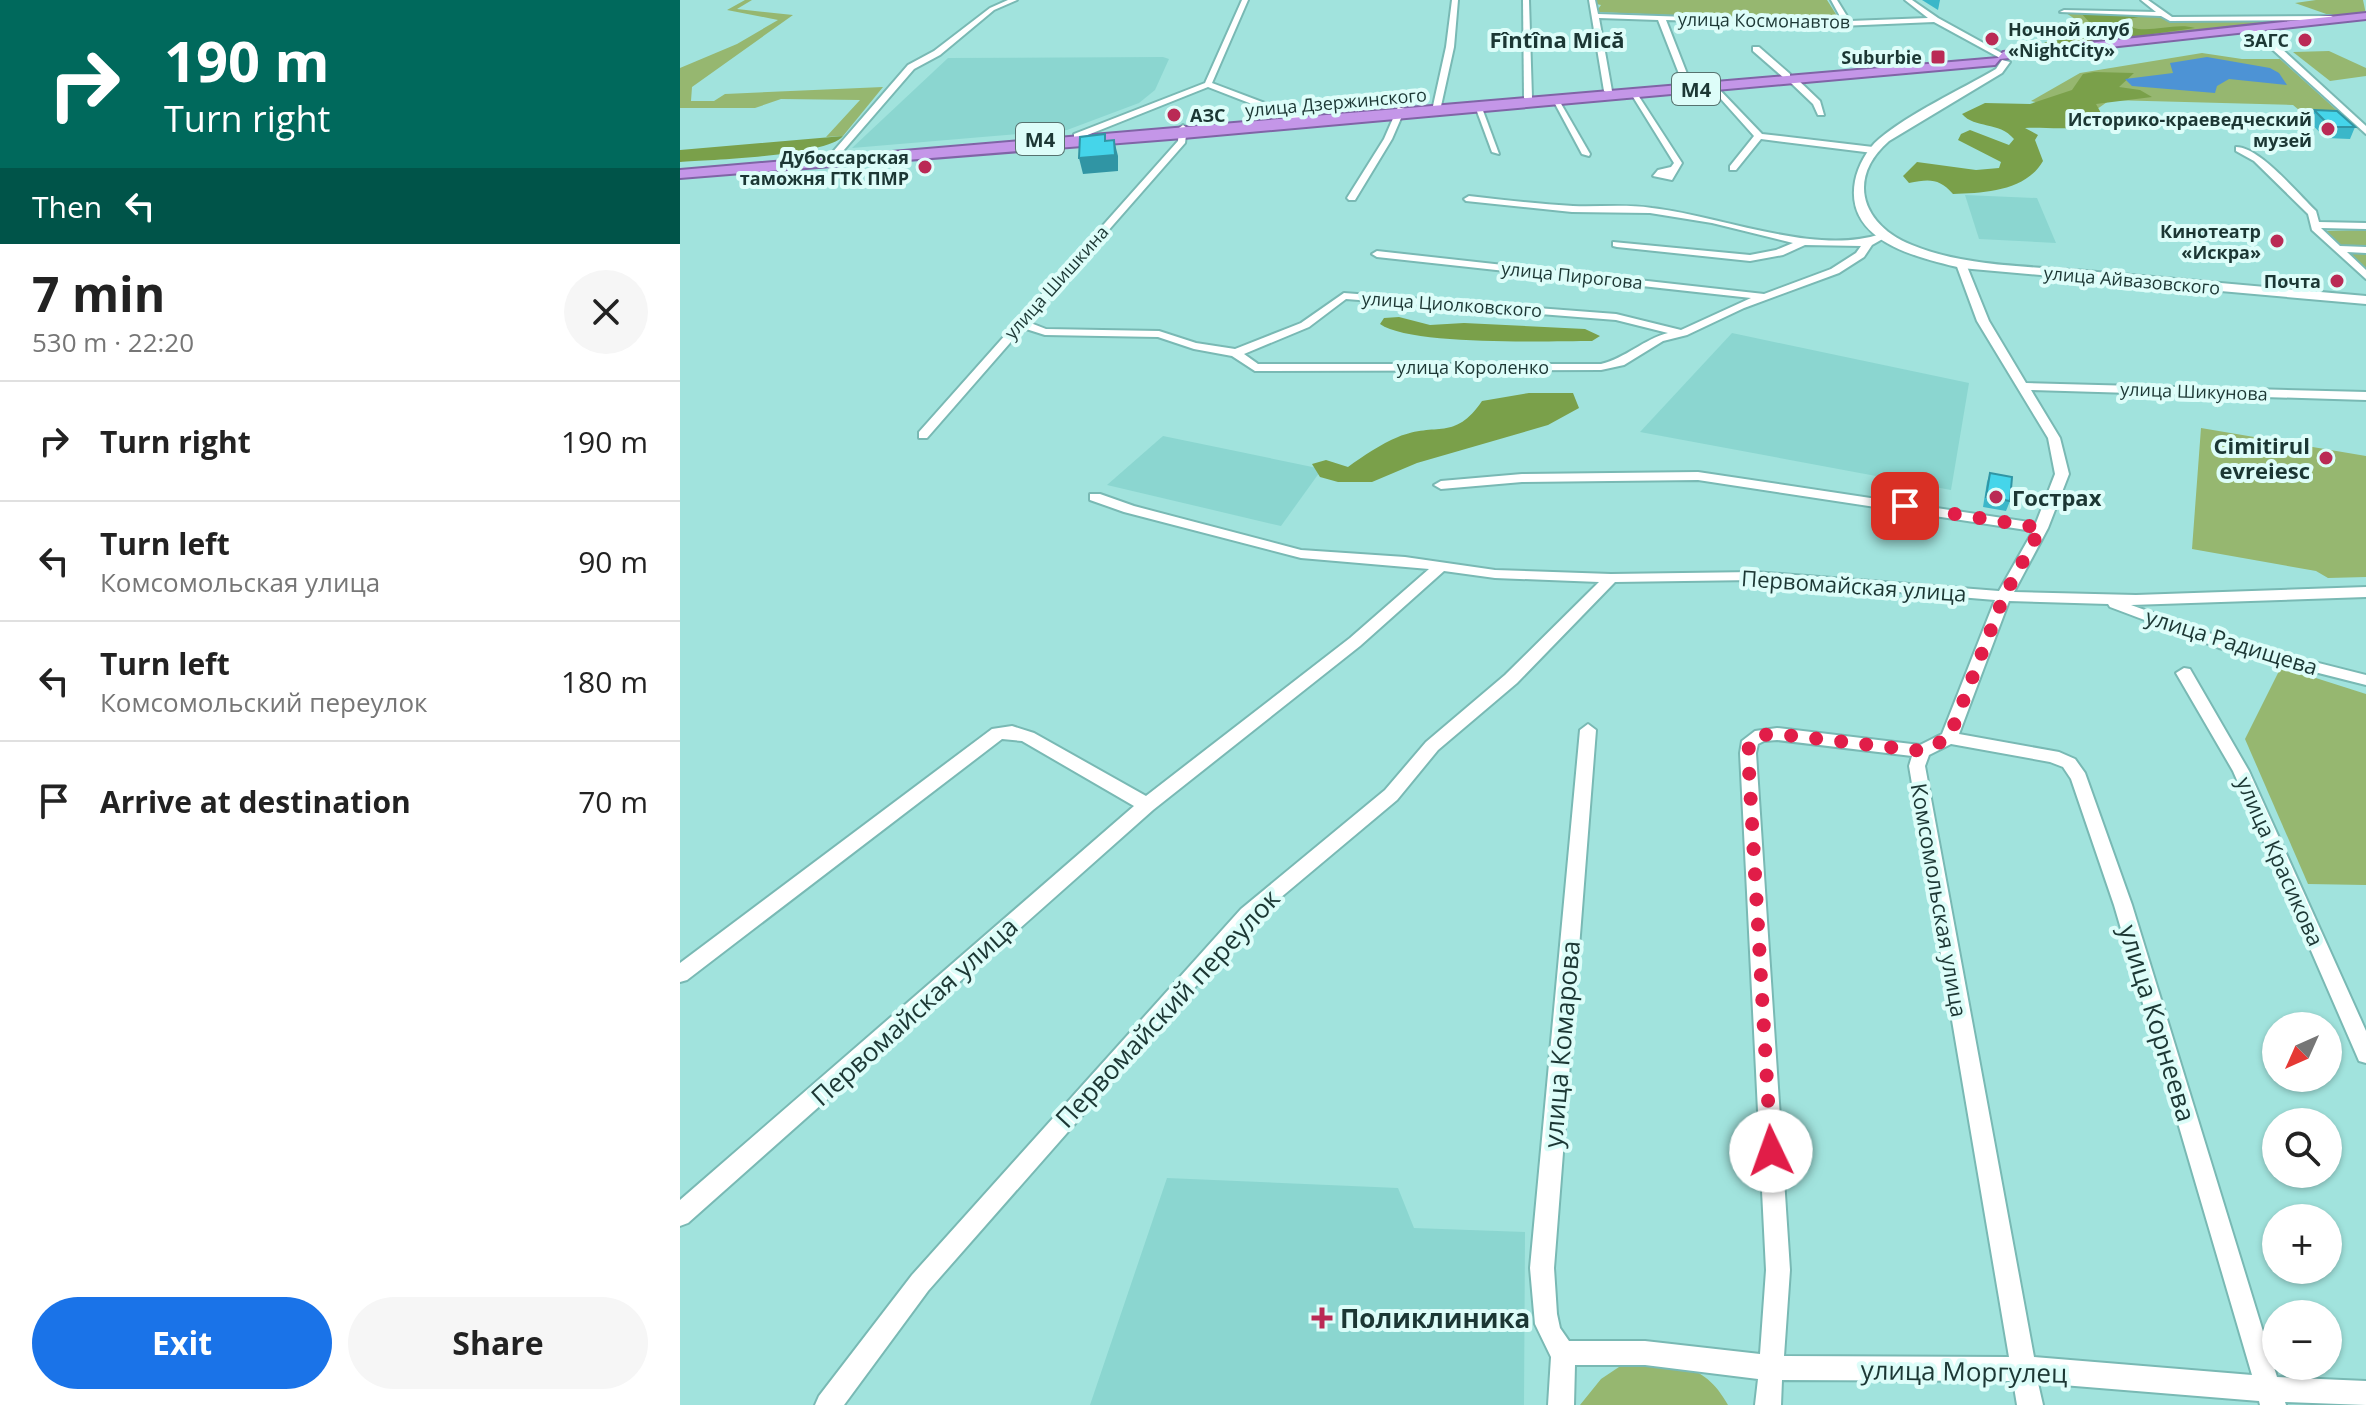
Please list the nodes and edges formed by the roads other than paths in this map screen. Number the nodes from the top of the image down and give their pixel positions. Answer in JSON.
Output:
{"nodes":[{"id":1,"x":1014,"y":0,"type":"edge"},
{"id":2,"x":1245,"y":0,"type":"edge"},
{"id":3,"x":1455,"y":0,"type":"edge"},
{"id":4,"x":1526,"y":0,"type":"edge"},
{"id":5,"x":1592,"y":0,"type":"edge"},
{"id":6,"x":1834,"y":0,"type":"edge"},
{"id":7,"x":1908,"y":0,"type":"edge"},
{"id":8,"x":2144,"y":0,"type":"edge"},
{"id":9,"x":2064,"y":12,"type":"dead end"},
{"id":10,"x":2161,"y":14,"type":"junction"},
{"id":11,"x":1593,"y":16,"type":"junction"},
{"id":12,"x":2360,"y":17,"type":"edge"},
{"id":13,"x":1661,"y":18,"type":"junction"},
{"id":14,"x":1935,"y":20,"type":"junction"},
{"id":15,"x":1847,"y":22,"type":"junction"},
{"id":16,"x":2255,"y":29,"type":"junction"},
{"id":17,"x":1756,"y":49,"type":"dead end"},
{"id":18,"x":2000,"y":58,"type":"junction"},
{"id":19,"x":1790,"y":78,"type":"junction"},
{"id":20,"x":1208,"y":84,"type":"junction"},
{"id":21,"x":1687,"y":84,"type":"junction"},
{"id":22,"x":1715,"y":87,"type":"junction"},
{"id":23,"x":1608,"y":91,"type":"junction"},
{"id":24,"x":1633,"y":94,"type":"junction"},
{"id":25,"x":1528,"y":98,"type":"junction"},
{"id":26,"x":1556,"y":102,"type":"junction"},
{"id":27,"x":1437,"y":106,"type":"junction"},
{"id":28,"x":1478,"y":108,"type":"junction"},
{"id":29,"x":1399,"y":112,"type":"junction"},
{"id":30,"x":1821,"y":113,"type":"dead end"},
{"id":31,"x":1296,"y":118,"type":"junction"},
{"id":32,"x":1183,"y":131,"type":"junction"},
{"id":33,"x":2366,"y":131,"type":"edge"},
{"id":34,"x":1077,"y":136,"type":"junction"},
{"id":35,"x":1759,"y":136,"type":"junction"},
{"id":36,"x":2239,"y":149,"type":"dead end"},
{"id":37,"x":1873,"y":150,"type":"junction"},
{"id":38,"x":1496,"y":152,"type":"dead end"},
{"id":39,"x":1586,"y":154,"type":"dead end"},
{"id":40,"x":834,"y":156,"type":"junction"},
{"id":41,"x":1676,"y":166,"type":"dead end"},
{"id":42,"x":1733,"y":168,"type":"dead end"},
{"id":43,"x":680,"y":171,"type":"edge"},
{"id":44,"x":1352,"y":198,"type":"dead end"},
{"id":45,"x":1469,"y":199,"type":"dead end"},
{"id":46,"x":2314,"y":225,"type":"junction"},
{"id":47,"x":2366,"y":226,"type":"edge"},
{"id":48,"x":1881,"y":237,"type":"junction"},
{"id":49,"x":1803,"y":242,"type":"junction"},
{"id":50,"x":1868,"y":243,"type":"junction"},
{"id":51,"x":1617,"y":244,"type":"dead end"},
{"id":52,"x":2337,"y":249,"type":"junction"},
{"id":53,"x":2366,"y":250,"type":"edge"},
{"id":54,"x":1377,"y":254,"type":"dead end"},
{"id":55,"x":1961,"y":264,"type":"junction"},
{"id":56,"x":2366,"y":276,"type":"edge"},
{"id":57,"x":1766,"y":296,"type":"junction"},
{"id":58,"x":2366,"y":300,"type":"edge"},
{"id":59,"x":1020,"y":323,"type":"junction"},
{"id":60,"x":1683,"y":333,"type":"junction"},
{"id":61,"x":1236,"y":353,"type":"junction"},
{"id":62,"x":2021,"y":386,"type":"junction"},
{"id":63,"x":2366,"y":396,"type":"edge"},
{"id":64,"x":923,"y":435,"type":"dead end"},
{"id":65,"x":1441,"y":485,"type":"dead end"},
{"id":66,"x":1095,"y":497,"type":"dead end"},
{"id":67,"x":2041,"y":528,"type":"junction"},
{"id":68,"x":1439,"y":568,"type":"junction"},
{"id":69,"x":1611,"y":578,"type":"junction"},
{"id":70,"x":2366,"y":592,"type":"edge"},
{"id":71,"x":2004,"y":596,"type":"junction"},
{"id":72,"x":2099,"y":598,"type":"junction"},
{"id":73,"x":2184,"y":673,"type":"dead end"},
{"id":74,"x":2366,"y":680,"type":"edge"},
{"id":75,"x":1588,"y":730,"type":"dead end"},
{"id":76,"x":1949,"y":738,"type":"junction"},
{"id":77,"x":1922,"y":751,"type":"junction"},
{"id":78,"x":1147,"y":805,"type":"junction"},
{"id":79,"x":680,"y":974,"type":"edge"},
{"id":80,"x":2366,"y":1054,"type":"edge"},
{"id":81,"x":680,"y":1215,"type":"edge"},
{"id":82,"x":1563,"y":1353,"type":"junction"},
{"id":83,"x":1770,"y":1368,"type":"junction"},
{"id":84,"x":2024,"y":1369,"type":"junction"},
{"id":85,"x":2366,"y":1393,"type":"edge"},
{"id":86,"x":2271,"y":1397,"type":"edge"},
{"id":87,"x":828,"y":1405,"type":"edge"},
{"id":88,"x":1561,"y":1405,"type":"edge"},
{"id":89,"x":1768,"y":1405,"type":"edge"},
{"id":90,"x":2030,"y":1405,"type":"edge"}],
"edges":[{"from":1,"to":40,"type":"street"},
{"from":2,"to":20,"type":"street"},
{"from":3,"to":27,"type":"street"},
{"from":4,"to":25,"type":"street"},
{"from":5,"to":11,"type":"street"},
{"from":6,"to":15,"type":"street"},
{"from":7,"to":14,"type":"street"},
{"from":8,"to":10,"type":"street"},
{"from":9,"to":10,"type":"street","name":"улица Дзержинского"},
{"from":10,"to":12,"type":"street","name":"улица Дзержинского"},
{"from":11,"to":13,"type":"street","name":"улица Космонавтов"},
{"from":11,"to":23,"type":"street"},
{"from":12,"to":16,"type":"highway","name":"улица Дзержинского","number":"M4"},
{"from":13,"to":15,"type":"street","name":"улица Космонавтов"},
{"from":13,"to":21,"type":"street"},
{"from":14,"to":15,"type":"street","name":"улица Космонавтов"},
{"from":14,"to":18,"type":"street"},
{"from":16,"to":18,"type":"highway","name":"улица Дзержинского","number":"M4"},
{"from":16,"to":33,"type":"street"},
{"from":17,"to":19,"type":"street"},
{"from":18,"to":19,"type":"highway","name":"улица Дзержинского","number":"M4"},
{"from":18,"to":37,"type":"street"},
{"from":19,"to":21,"type":"highway","name":"улица Дзержинского","number":"M4"},
{"from":19,"to":22,"type":"highway","name":"улица Дзержинского","number":"M4"},
{"from":19,"to":30,"type":"street"},
{"from":20,"to":31,"type":"street"},
{"from":20,"to":34,"type":"street"},
{"from":21,"to":23,"type":"highway","name":"улица Дзержинского","number":"M4"},
{"from":22,"to":24,"type":"highway","name":"улица Дзержинского","number":"M4"},
{"from":22,"to":35,"type":"street"},
{"from":23,"to":25,"type":"highway","name":"улица Дзержинского","number":"M4"},
{"from":24,"to":26,"type":"highway","name":"улица Дзержинского","number":"M4"},
{"from":24,"to":41,"type":"street"},
{"from":25,"to":27,"type":"highway","name":"улица Дзержинского","number":"M4"},
{"from":26,"to":28,"type":"highway","name":"улица Дзержинского","number":"M4"},
{"from":26,"to":39,"type":"street"},
{"from":27,"to":29,"type":"highway","name":"улица Дзержинского","number":"M4"},
{"from":28,"to":29,"type":"highway","name":"улица Дзержинского","number":"M4"},
{"from":28,"to":38,"type":"street"},
{"from":29,"to":31,"type":"highway","name":"улица Дзержинского","number":"M4"},
{"from":29,"to":32,"type":"highway","name":"улица Дзержинского","number":"M4"},
{"from":29,"to":44,"type":"street"},
{"from":31,"to":32,"type":"highway","name":"улица Дзержинского","number":"M4"},
{"from":32,"to":34,"type":"highway","name":"улица Дзержинского","number":"M4"},
{"from":32,"to":43,"type":"highway","name":"улица Дзержинского","number":"M4"},
{"from":32,"to":59,"type":"street","name":"улица Шишкина"},
{"from":34,"to":40,"type":"highway","name":"улица Дзержинского","number":"M4"},
{"from":35,"to":37,"type":"street"},
{"from":35,"to":42,"type":"street"},
{"from":36,"to":46,"type":"street"},
{"from":37,"to":48,"type":"street"},
{"from":40,"to":43,"type":"highway","name":"улица Дзержинского","number":"M4"},
{"from":45,"to":49,"type":"street"},
{"from":46,"to":47,"type":"street"},
{"from":46,"to":52,"type":"street"},
{"from":48,"to":50,"type":"street"},
{"from":48,"to":55,"type":"street","name":"улица Айвазовского"},
{"from":49,"to":50,"type":"street"},
{"from":49,"to":51,"type":"street"},
{"from":50,"to":57,"type":"street"},
{"from":52,"to":53,"type":"street"},
{"from":52,"to":56,"type":"street"},
{"from":54,"to":57,"type":"street","name":"улица Пирогова"},
{"from":55,"to":58,"type":"street","name":"улица Айвазовского"},
{"from":55,"to":62,"type":"street"},
{"from":57,"to":60,"type":"street"},
{"from":59,"to":61,"type":"street"},
{"from":59,"to":64,"type":"street","name":"улица Шишкина"},
{"from":60,"to":61,"type":"street","name":"улица Короленко"},
{"from":60,"to":61,"type":"street","name":"улица Циолковского"},
{"from":62,"to":63,"type":"street","name":"улица Шикунова"},
{"from":62,"to":67,"type":"street"},
{"from":65,"to":67,"type":"street"},
{"from":66,"to":68,"type":"street","name":"Первомайская улица"},
{"from":67,"to":71,"type":"street"},
{"from":68,"to":69,"type":"street","name":"Первомайская улица"},
{"from":68,"to":78,"type":"street","name":"Первомайская улица"},
{"from":69,"to":71,"type":"street","name":"Первомайская улица"},
{"from":69,"to":87,"type":"street","name":"Первомайский переулок"},
{"from":70,"to":72,"type":"street","name":"Первомайская улица"},
{"from":71,"to":72,"type":"street","name":"Первомайская улица"},
{"from":71,"to":76,"type":"street"},
{"from":72,"to":74,"type":"street","name":"улица Радищева"},
{"from":73,"to":80,"type":"street","name":"улица Красикова"},
{"from":75,"to":82,"type":"street","name":"улица Комарова"},
{"from":76,"to":77,"type":"street","name":"Комсомольская улица"},
{"from":76,"to":86,"type":"street","name":"улица Корнеева"},
{"from":77,"to":83,"type":"street"},
{"from":77,"to":84,"type":"street","name":"Комсомольская улица"},
{"from":78,"to":79,"type":"street"},
{"from":78,"to":81,"type":"street","name":"Первомайская улица"},
{"from":82,"to":83,"type":"street","name":"улица Моргулец"},
{"from":82,"to":88,"type":"street"},
{"from":83,"to":84,"type":"street","name":"улица Моргулец"},
{"from":83,"to":89,"type":"street"},
{"from":84,"to":86,"type":"street","name":"улица Моргулец"},
{"from":84,"to":90,"type":"street","name":"Комсомольская улица"},
{"from":85,"to":86,"type":"street","name":"улица Моргулец"}]}
